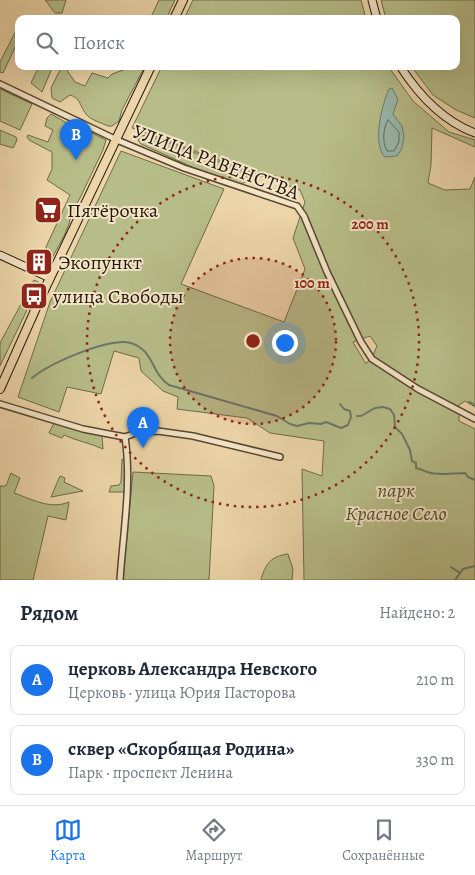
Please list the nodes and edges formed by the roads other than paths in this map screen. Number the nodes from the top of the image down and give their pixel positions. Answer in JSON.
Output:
{"nodes":[{"id":1,"x":183,"y":0,"type":"edge"},
{"id":2,"x":372,"y":0,"type":"edge"},
{"id":3,"x":176,"y":15,"type":"edge"},
{"id":4,"x":376,"y":15,"type":"edge"},
{"id":5,"x":149,"y":70,"type":"edge"},
{"id":6,"x":403,"y":70,"type":"edge"},
{"id":7,"x":0,"y":84,"type":"edge"},
{"id":8,"x":475,"y":133,"type":"edge"},
{"id":9,"x":116,"y":140,"type":"junction"},
{"id":10,"x":0,"y":255,"type":"edge"},
{"id":11,"x":50,"y":278,"type":"junction"},
{"id":12,"x":0,"y":389,"type":"edge"},
{"id":13,"x":0,"y":404,"type":"edge"},
{"id":14,"x":475,"y":419,"type":"edge"},
{"id":15,"x":125,"y":436,"type":"junction"},
{"id":16,"x":280,"y":457,"type":"dead end"},
{"id":17,"x":120,"y":580,"type":"edge"}],
"edges":[{"from":1,"to":3,"type":"main road"},
{"from":2,"to":4,"type":"main road"},
{"from":5,"to":9,"type":"main road"},
{"from":6,"to":8,"type":"main road"},
{"from":7,"to":9,"type":"street","name":"УЛИЦА РАВЕНСТВА"},
{"from":9,"to":11,"type":"main road"},
{"from":9,"to":14,"type":"street","name":"УЛИЦА РАВЕНСТВА"},
{"from":10,"to":11,"type":"main road"},
{"from":11,"to":12,"type":"main road"},
{"from":13,"to":15,"type":"street"},
{"from":15,"to":16,"type":"street"},
{"from":15,"to":17,"type":"street"}]}
